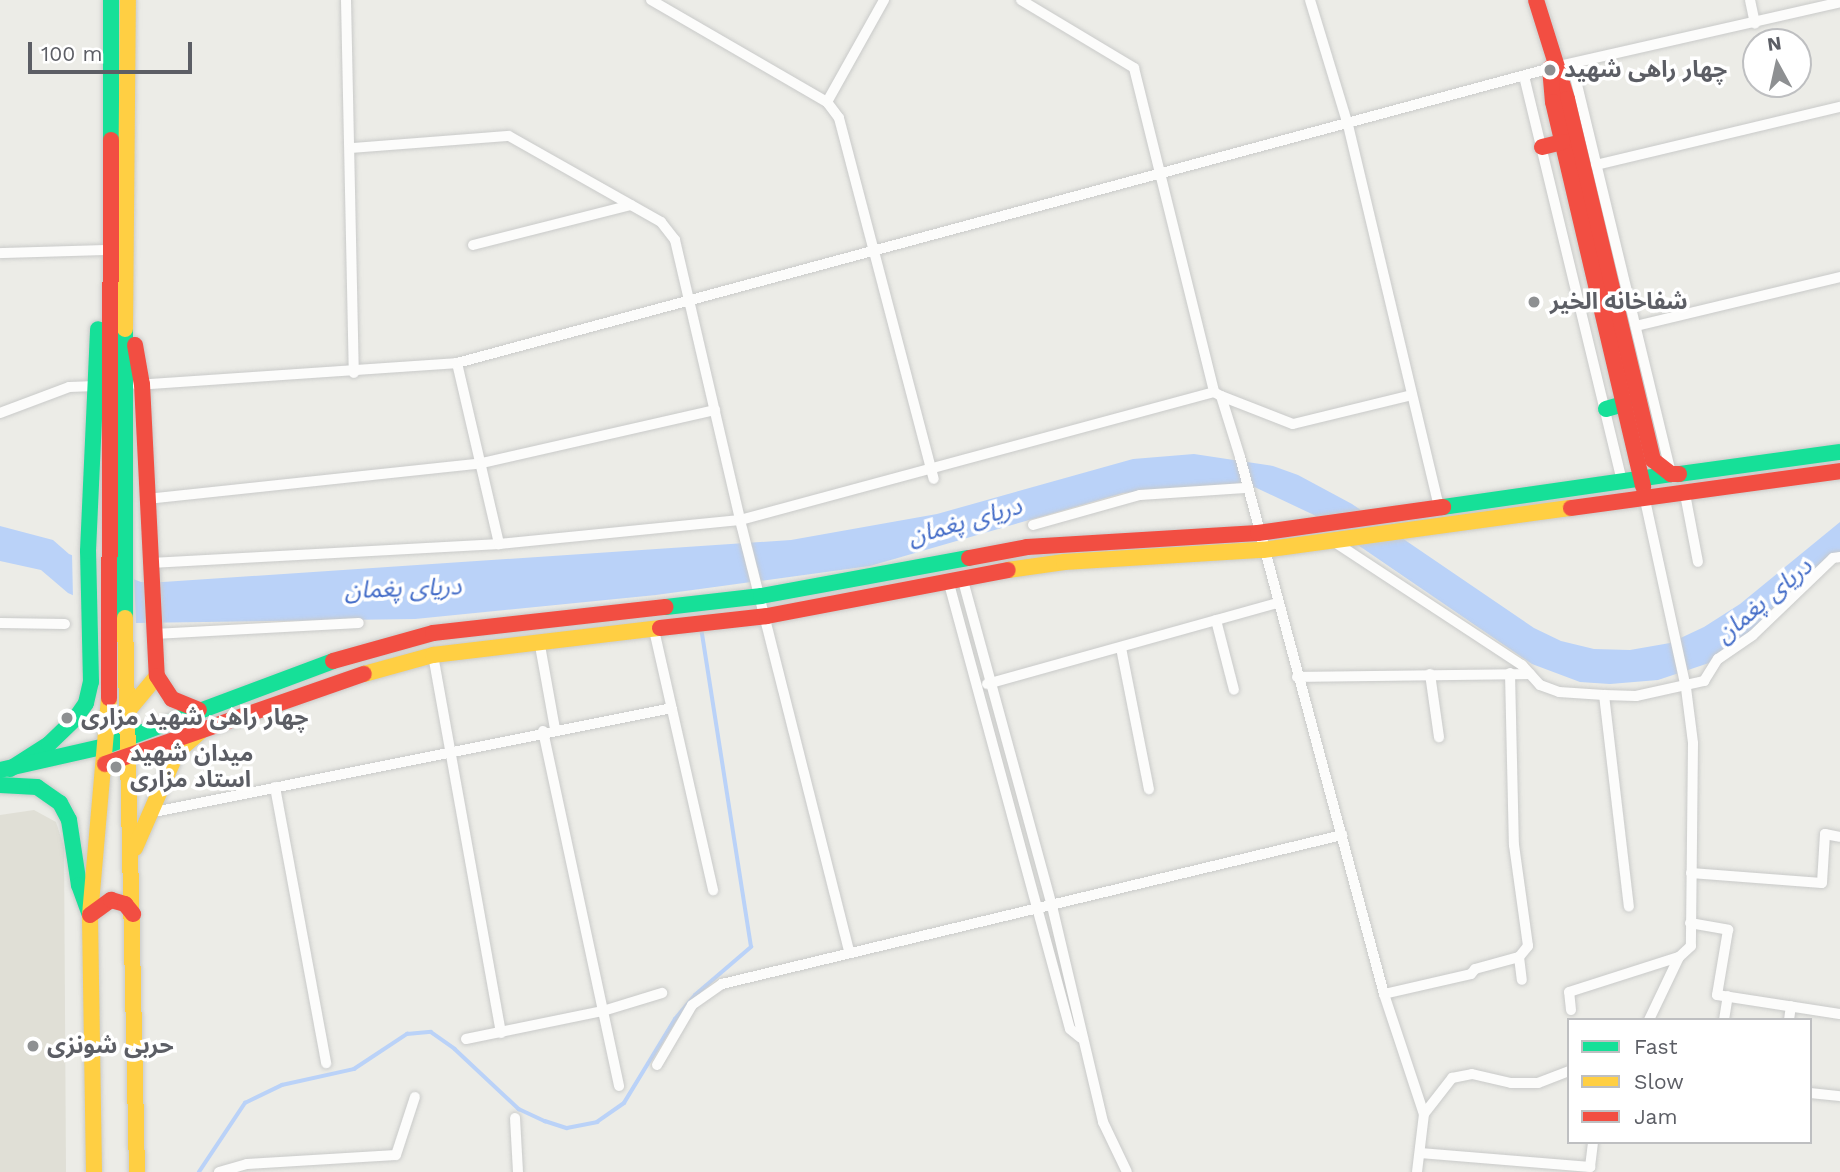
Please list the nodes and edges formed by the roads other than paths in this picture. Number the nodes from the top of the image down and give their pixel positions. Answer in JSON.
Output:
{"nodes":[{"id":1,"x":111,"y":0,"type":"edge"},
{"id":2,"x":128,"y":0,"type":"edge"},
{"id":3,"x":346,"y":0,"type":"edge"},
{"id":4,"x":651,"y":0,"type":"edge"},
{"id":5,"x":884,"y":0,"type":"edge"},
{"id":6,"x":1021,"y":0,"type":"edge"},
{"id":7,"x":1310,"y":0,"type":"edge"},
{"id":8,"x":1536,"y":0,"type":"edge"},
{"id":9,"x":1750,"y":0,"type":"edge"},
{"id":10,"x":1840,"y":2,"type":"edge"},
{"id":11,"x":1755,"y":23,"type":"junction"},
{"id":12,"x":1572,"y":64,"type":"junction"},
{"id":13,"x":1552,"y":68,"type":"junction"},
{"id":14,"x":1524,"y":76,"type":"junction"},
{"id":15,"x":827,"y":102,"type":"junction"},
{"id":16,"x":1840,"y":107,"type":"edge"},
{"id":17,"x":1578,"y":113,"type":"junction"},
{"id":18,"x":1348,"y":125,"type":"junction"},
{"id":19,"x":110,"y":139,"type":"junction"},
{"id":20,"x":128,"y":142,"type":"junction"},
{"id":21,"x":1562,"y":142,"type":"junction"},
{"id":22,"x":1542,"y":147,"type":"junction"},
{"id":23,"x":352,"y":148,"type":"junction"},
{"id":24,"x":1596,"y":166,"type":"junction"},
{"id":25,"x":1159,"y":176,"type":"junction"},
{"id":26,"x":631,"y":205,"type":"junction"},
{"id":27,"x":472,"y":246,"type":"dead end"},
{"id":28,"x":875,"y":249,"type":"junction"},
{"id":29,"x":109,"y":250,"type":"junction"},
{"id":30,"x":0,"y":253,"type":"edge"},
{"id":31,"x":1840,"y":277,"type":"edge"},
{"id":32,"x":690,"y":299,"type":"junction"},
{"id":33,"x":1636,"y":326,"type":"junction"},
{"id":34,"x":457,"y":363,"type":"junction"},
{"id":35,"x":354,"y":373,"type":"junction"},
{"id":36,"x":119,"y":385,"type":"junction"},
{"id":37,"x":1217,"y":394,"type":"junction"},
{"id":38,"x":1412,"y":395,"type":"junction"},
{"id":39,"x":1624,"y":404,"type":"junction"},
{"id":40,"x":1606,"y":409,"type":"junction"},
{"id":41,"x":715,"y":410,"type":"junction"},
{"id":42,"x":0,"y":413,"type":"edge"},
{"id":43,"x":1651,"y":423,"type":"junction"},
{"id":44,"x":1840,"y":452,"type":"edge"},
{"id":45,"x":482,"y":463,"type":"junction"},
{"id":46,"x":930,"y":467,"type":"junction"},
{"id":47,"x":1840,"y":471,"type":"edge"},
{"id":48,"x":1671,"y":474,"type":"junction"},
{"id":49,"x":1641,"y":478,"type":"junction"},
{"id":50,"x":934,"y":479,"type":"dead end"},
{"id":51,"x":1622,"y":481,"type":"junction"},
{"id":52,"x":1245,"y":486,"type":"junction"},
{"id":53,"x":1685,"y":494,"type":"junction"},
{"id":54,"x":147,"y":499,"type":"junction"},
{"id":55,"x":1645,"y":500,"type":"junction"},
{"id":56,"x":1439,"y":507,"type":"junction"},
{"id":57,"x":740,"y":520,"type":"junction"},
{"id":58,"x":1033,"y":525,"type":"dead end"},
{"id":59,"x":1258,"y":533,"type":"junction"},
{"id":60,"x":1333,"y":541,"type":"junction"},
{"id":61,"x":499,"y":544,"type":"junction"},
{"id":62,"x":1263,"y":550,"type":"junction"},
{"id":63,"x":1840,"y":557,"type":"edge"},
{"id":64,"x":1698,"y":562,"type":"dead end"},
{"id":65,"x":151,"y":570,"type":"junction"},
{"id":66,"x":955,"y":578,"type":"junction"},
{"id":67,"x":761,"y":596,"type":"junction"},
{"id":68,"x":1278,"y":603,"type":"junction"},
{"id":69,"x":766,"y":616,"type":"junction"},
{"id":70,"x":1216,"y":621,"type":"junction"},
{"id":71,"x":0,"y":623,"type":"edge"},
{"id":72,"x":359,"y":623,"type":"dead end"},
{"id":73,"x":65,"y":624,"type":"dead end"},
{"id":74,"x":117,"y":628,"type":"junction"},
{"id":75,"x":154,"y":630,"type":"junction"},
{"id":76,"x":654,"y":630,"type":"junction"},
{"id":77,"x":539,"y":640,"type":"junction"},
{"id":78,"x":1121,"y":648,"type":"junction"},
{"id":79,"x":433,"y":655,"type":"junction"},
{"id":80,"x":1510,"y":673,"type":"junction"},
{"id":81,"x":1430,"y":674,"type":"junction"},
{"id":82,"x":1530,"y":674,"type":"junction"},
{"id":83,"x":157,"y":676,"type":"junction"},
{"id":84,"x":1297,"y":677,"type":"junction"},
{"id":85,"x":992,"y":683,"type":"junction"},
{"id":86,"x":978,"y":687,"type":"junction"},
{"id":87,"x":1686,"y":688,"type":"junction"},
{"id":88,"x":1234,"y":690,"type":"dead end"},
{"id":89,"x":1604,"y":695,"type":"junction"},
{"id":90,"x":672,"y":708,"type":"junction"},
{"id":91,"x":199,"y":710,"type":"junction"},
{"id":92,"x":127,"y":712,"type":"junction"},
{"id":93,"x":203,"y":729,"type":"junction"},
{"id":94,"x":555,"y":729,"type":"junction"},
{"id":95,"x":543,"y":731,"type":"junction"},
{"id":96,"x":1439,"y":737,"type":"dead end"},
{"id":97,"x":128,"y":739,"type":"junction"},
{"id":98,"x":106,"y":746,"type":"junction"},
{"id":99,"x":452,"y":750,"type":"junction"},
{"id":100,"x":129,"y":756,"type":"junction"},
{"id":101,"x":105,"y":764,"type":"junction"},
{"id":102,"x":5,"y":769,"type":"edge"},
{"id":103,"x":0,"y":785,"type":"edge"},
{"id":104,"x":275,"y":787,"type":"junction"},
{"id":105,"x":1149,"y":789,"type":"dead end"},
{"id":106,"x":149,"y":813,"type":"junction"},
{"id":107,"x":1342,"y":835,"type":"junction"},
{"id":108,"x":1840,"y":836,"type":"edge"},
{"id":109,"x":132,"y":854,"type":"junction"},
{"id":110,"x":1690,"y":873,"type":"junction"},
{"id":111,"x":713,"y":890,"type":"dead end"},
{"id":112,"x":1052,"y":906,"type":"junction"},
{"id":113,"x":1629,"y":907,"type":"dead end"},
{"id":114,"x":1039,"y":909,"type":"junction"},
{"id":115,"x":133,"y":914,"type":"junction"},
{"id":116,"x":90,"y":915,"type":"junction"},
{"id":117,"x":1690,"y":923,"type":"junction"},
{"id":118,"x":849,"y":950,"type":"junction"},
{"id":119,"x":1519,"y":957,"type":"junction"},
{"id":120,"x":1679,"y":957,"type":"junction"},
{"id":121,"x":1522,"y":980,"type":"dead end"},
{"id":122,"x":662,"y":993,"type":"dead end"},
{"id":123,"x":1384,"y":994,"type":"junction"},
{"id":124,"x":1728,"y":996,"type":"junction"},
{"id":125,"x":1791,"y":1006,"type":"junction"},
{"id":126,"x":1571,"y":1010,"type":"dead end"},
{"id":127,"x":603,"y":1011,"type":"junction"},
{"id":128,"x":1840,"y":1014,"type":"edge"},
{"id":129,"x":1650,"y":1018,"type":"edge"},
{"id":130,"x":1724,"y":1018,"type":"edge"},
{"id":131,"x":1789,"y":1018,"type":"edge"},
{"id":132,"x":501,"y":1033,"type":"junction"},
{"id":133,"x":1081,"y":1038,"type":"junction"},
{"id":134,"x":466,"y":1039,"type":"dead end"},
{"id":135,"x":326,"y":1063,"type":"dead end"},
{"id":136,"x":657,"y":1065,"type":"dead end"},
{"id":137,"x":1567,"y":1072,"type":"edge"},
{"id":138,"x":619,"y":1086,"type":"dead end"},
{"id":139,"x":1812,"y":1093,"type":"edge"},
{"id":140,"x":1840,"y":1096,"type":"edge"},
{"id":141,"x":415,"y":1097,"type":"dead end"},
{"id":142,"x":1424,"y":1114,"type":"junction"},
{"id":143,"x":514,"y":1118,"type":"dead end"},
{"id":144,"x":1593,"y":1144,"type":"edge"},
{"id":145,"x":1420,"y":1153,"type":"junction"},
{"id":146,"x":350,"y":1166,"type":"edge"},
{"id":147,"x":93,"y":1172,"type":"edge"},
{"id":148,"x":137,"y":1172,"type":"edge"},
{"id":149,"x":219,"y":1172,"type":"edge"},
{"id":150,"x":517,"y":1172,"type":"edge"},
{"id":151,"x":1127,"y":1172,"type":"edge"},
{"id":152,"x":1417,"y":1172,"type":"edge"}],
"edges":[{"from":1,"to":19,"type":"main road"},
{"from":2,"to":20,"type":"main road"},
{"from":3,"to":23,"type":"street"},
{"from":4,"to":15,"type":"street"},
{"from":5,"to":15,"type":"street"},
{"from":6,"to":25,"type":"street"},
{"from":7,"to":18,"type":"street"},
{"from":8,"to":13,"type":"main road"},
{"from":9,"to":11,"type":"street"},
{"from":10,"to":11,"type":"street"},
{"from":11,"to":12,"type":"street"},
{"from":12,"to":13,"type":"street"},
{"from":12,"to":17,"type":"street"},
{"from":13,"to":14,"type":"street"},
{"from":13,"to":17,"type":"main road"},
{"from":13,"to":21,"type":"main road"},
{"from":14,"to":18,"type":"street"},
{"from":14,"to":22,"type":"street"},
{"from":15,"to":28,"type":"street"},
{"from":16,"to":24,"type":"street"},
{"from":17,"to":24,"type":"street"},
{"from":17,"to":43,"type":"main road"},
{"from":18,"to":25,"type":"street"},
{"from":18,"to":38,"type":"street"},
{"from":19,"to":20,"type":"main road"},
{"from":19,"to":29,"type":"main road"},
{"from":20,"to":36,"type":"main road"},
{"from":21,"to":22,"type":"main road"},
{"from":21,"to":39,"type":"main road"},
{"from":22,"to":40,"type":"street"},
{"from":23,"to":26,"type":"street"},
{"from":23,"to":35,"type":"street"},
{"from":24,"to":33,"type":"street"},
{"from":25,"to":28,"type":"street"},
{"from":25,"to":37,"type":"street"},
{"from":26,"to":27,"type":"street"},
{"from":26,"to":32,"type":"street"},
{"from":28,"to":32,"type":"street"},
{"from":28,"to":46,"type":"street"},
{"from":29,"to":30,"type":"street"},
{"from":29,"to":36,"type":"main road"},
{"from":31,"to":33,"type":"street"},
{"from":32,"to":34,"type":"street"},
{"from":32,"to":41,"type":"street"},
{"from":33,"to":43,"type":"street"},
{"from":34,"to":35,"type":"street"},
{"from":34,"to":45,"type":"street"},
{"from":35,"to":36,"type":"street"},
{"from":36,"to":42,"type":"street"},
{"from":36,"to":54,"type":"main road"},
{"from":36,"to":74,"type":"main road"},
{"from":36,"to":102,"type":"main road"},
{"from":37,"to":38,"type":"street"},
{"from":37,"to":46,"type":"street"},
{"from":37,"to":52,"type":"street"},
{"from":38,"to":56,"type":"street"},
{"from":39,"to":40,"type":"main road"},
{"from":39,"to":49,"type":"main road"},
{"from":40,"to":51,"type":"street"},
{"from":41,"to":45,"type":"street"},
{"from":41,"to":57,"type":"street"},
{"from":43,"to":48,"type":"main road"},
{"from":44,"to":48,"type":"main road"},
{"from":45,"to":54,"type":"street"},
{"from":45,"to":61,"type":"street"},
{"from":46,"to":50,"type":"street"},
{"from":46,"to":57,"type":"street"},
{"from":47,"to":53,"type":"main road"},
{"from":48,"to":49,"type":"main road"},
{"from":49,"to":51,"type":"main road"},
{"from":49,"to":55,"type":"main road"},
{"from":51,"to":56,"type":"main road"},
{"from":52,"to":58,"type":"street"},
{"from":52,"to":59,"type":"street"},
{"from":53,"to":55,"type":"main road"},
{"from":53,"to":64,"type":"street"},
{"from":54,"to":65,"type":"main road"},
{"from":55,"to":60,"type":"main road"},
{"from":55,"to":87,"type":"street"},
{"from":56,"to":59,"type":"main road"},
{"from":57,"to":61,"type":"street"},
{"from":57,"to":67,"type":"street"},
{"from":59,"to":62,"type":"street"},
{"from":59,"to":67,"type":"main road"},
{"from":60,"to":62,"type":"main road"},
{"from":60,"to":82,"type":"street"},
{"from":61,"to":65,"type":"street"},
{"from":62,"to":66,"type":"main road"},
{"from":62,"to":68,"type":"street"},
{"from":63,"to":87,"type":"street"},
{"from":65,"to":75,"type":"main road"},
{"from":66,"to":69,"type":"main road"},
{"from":66,"to":85,"type":"street"},
{"from":66,"to":86,"type":"street"},
{"from":67,"to":69,"type":"street"},
{"from":67,"to":91,"type":"main road"},
{"from":68,"to":70,"type":"street"},
{"from":68,"to":84,"type":"street"},
{"from":69,"to":76,"type":"main road"},
{"from":69,"to":118,"type":"street"},
{"from":70,"to":78,"type":"street"},
{"from":70,"to":88,"type":"street"},
{"from":71,"to":73,"type":"street"},
{"from":72,"to":75,"type":"street"},
{"from":74,"to":92,"type":"main road"},
{"from":74,"to":98,"type":"main road"},
{"from":75,"to":83,"type":"main road"},
{"from":76,"to":77,"type":"main road"},
{"from":76,"to":90,"type":"street"},
{"from":77,"to":79,"type":"main road"},
{"from":77,"to":94,"type":"street"},
{"from":78,"to":85,"type":"street"},
{"from":78,"to":105,"type":"street"},
{"from":79,"to":93,"type":"main road"},
{"from":79,"to":99,"type":"street"},
{"from":80,"to":81,"type":"street"},
{"from":80,"to":82,"type":"street"},
{"from":80,"to":119,"type":"street"},
{"from":81,"to":84,"type":"street"},
{"from":81,"to":96,"type":"street"},
{"from":82,"to":89,"type":"street"},
{"from":83,"to":91,"type":"main road"},
{"from":83,"to":92,"type":"main road"},
{"from":84,"to":107,"type":"street"},
{"from":85,"to":86,"type":"street"},
{"from":85,"to":112,"type":"street"},
{"from":86,"to":114,"type":"street"},
{"from":87,"to":89,"type":"street"},
{"from":87,"to":110,"type":"street"},
{"from":89,"to":113,"type":"street"},
{"from":90,"to":94,"type":"street"},
{"from":90,"to":111,"type":"street"},
{"from":91,"to":97,"type":"main road"},
{"from":92,"to":97,"type":"main road"},
{"from":93,"to":100,"type":"main road"},
{"from":93,"to":106,"type":"main road"},
{"from":94,"to":95,"type":"street"},
{"from":95,"to":99,"type":"street"},
{"from":95,"to":127,"type":"street"},
{"from":97,"to":98,"type":"main road"},
{"from":97,"to":100,"type":"main road"},
{"from":98,"to":101,"type":"main road"},
{"from":98,"to":102,"type":"main road"},
{"from":99,"to":104,"type":"street"},
{"from":99,"to":132,"type":"street"},
{"from":100,"to":101,"type":"main road"},
{"from":100,"to":109,"type":"main road"},
{"from":101,"to":116,"type":"main road"},
{"from":103,"to":116,"type":"main road"},
{"from":104,"to":106,"type":"street"},
{"from":104,"to":135,"type":"street"},
{"from":106,"to":109,"type":"main road"},
{"from":107,"to":112,"type":"street"},
{"from":107,"to":123,"type":"street"},
{"from":108,"to":110,"type":"street"},
{"from":109,"to":115,"type":"main road"},
{"from":110,"to":117,"type":"street"},
{"from":112,"to":114,"type":"street"},
{"from":112,"to":133,"type":"street"},
{"from":114,"to":118,"type":"street"},
{"from":114,"to":133,"type":"street"},
{"from":115,"to":116,"type":"main road"},
{"from":115,"to":148,"type":"main road"},
{"from":116,"to":147,"type":"main road"},
{"from":117,"to":120,"type":"street"},
{"from":117,"to":124,"type":"street"},
{"from":118,"to":136,"type":"street"},
{"from":119,"to":121,"type":"street"},
{"from":119,"to":123,"type":"street"},
{"from":120,"to":126,"type":"street"},
{"from":120,"to":129,"type":"street"},
{"from":122,"to":127,"type":"street"},
{"from":123,"to":142,"type":"street"},
{"from":124,"to":125,"type":"street"},
{"from":124,"to":130,"type":"street"},
{"from":125,"to":128,"type":"street"},
{"from":125,"to":131,"type":"street"},
{"from":127,"to":132,"type":"street"},
{"from":127,"to":138,"type":"street"},
{"from":132,"to":134,"type":"street"},
{"from":133,"to":151,"type":"street"},
{"from":137,"to":142,"type":"street"},
{"from":139,"to":140,"type":"street"},
{"from":141,"to":146,"type":"street"},
{"from":142,"to":145,"type":"street"},
{"from":143,"to":150,"type":"street"},
{"from":144,"to":145,"type":"street"},
{"from":145,"to":152,"type":"street"},
{"from":146,"to":149,"type":"street"}]}
